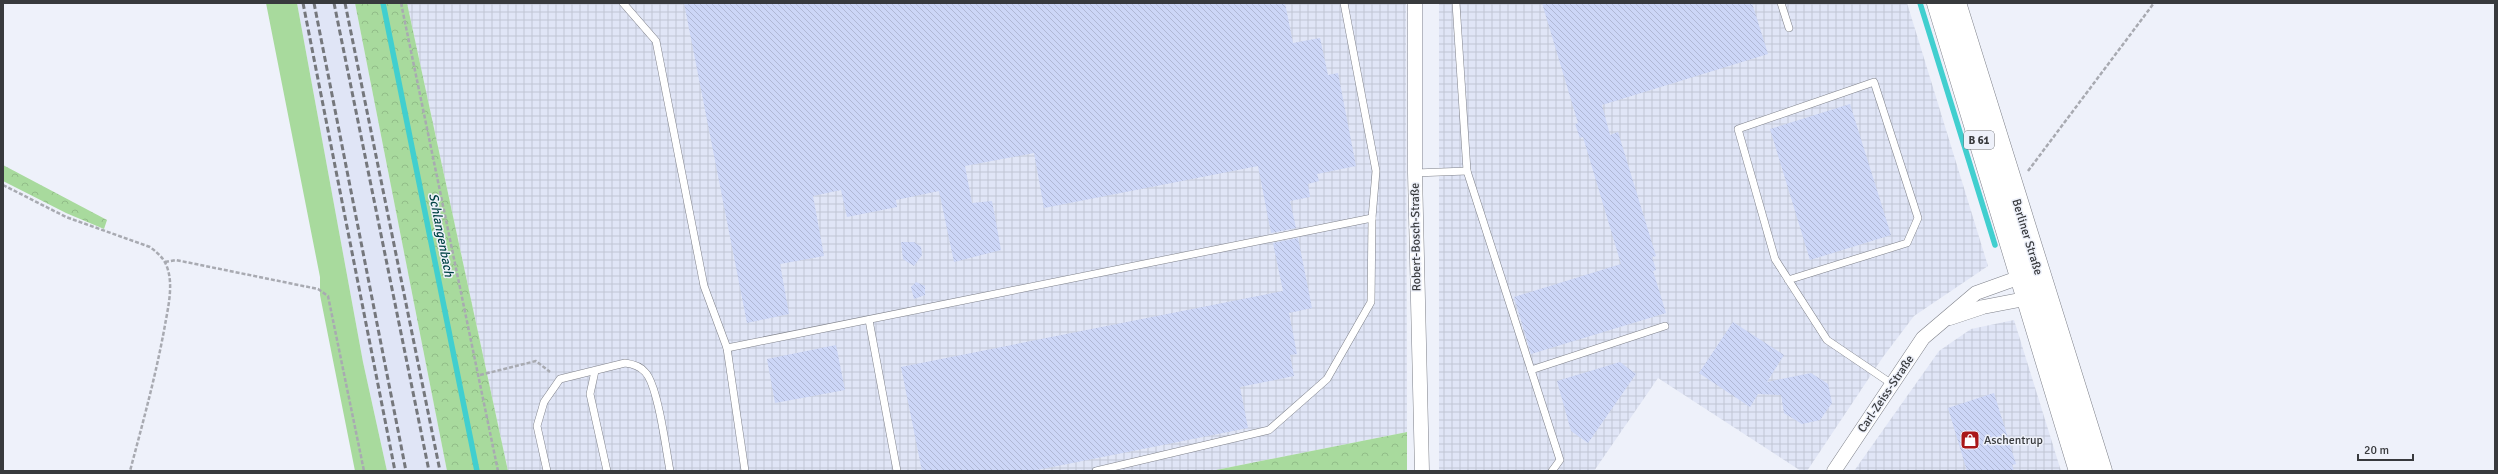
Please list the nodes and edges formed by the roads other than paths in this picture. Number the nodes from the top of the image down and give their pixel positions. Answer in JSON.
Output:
{"nodes":[{"id":1,"x":623,"y":3,"type":"edge"},
{"id":2,"x":1344,"y":3,"type":"edge"},
{"id":3,"x":1415,"y":3,"type":"edge"},
{"id":4,"x":1456,"y":3,"type":"edge"},
{"id":5,"x":1781,"y":3,"type":"edge"},
{"id":6,"x":1938,"y":3,"type":"edge"},
{"id":7,"x":1955,"y":3,"type":"edge"},
{"id":8,"x":1789,"y":28,"type":"dead end"},
{"id":9,"x":1467,"y":171,"type":"junction"},
{"id":10,"x":1415,"y":173,"type":"junction"},
{"id":11,"x":1372,"y":218,"type":"junction"},
{"id":12,"x":2029,"y":274,"type":"junction"},
{"id":13,"x":1788,"y":280,"type":"junction"},
{"id":14,"x":2037,"y":297,"type":"junction"},
{"id":15,"x":869,"y":320,"type":"junction"},
{"id":16,"x":1942,"y":320,"type":"junction"},
{"id":17,"x":1665,"y":326,"type":"dead end"},
{"id":18,"x":727,"y":348,"type":"junction"},
{"id":19,"x":1531,"y":370,"type":"junction"},
{"id":20,"x":595,"y":371,"type":"junction"},
{"id":21,"x":1892,"y":384,"type":"junction"},
{"id":22,"x":547,"y":471,"type":"edge"},
{"id":23,"x":607,"y":471,"type":"edge"},
{"id":24,"x":670,"y":471,"type":"edge"},
{"id":25,"x":745,"y":471,"type":"edge"},
{"id":26,"x":897,"y":471,"type":"edge"},
{"id":27,"x":1096,"y":471,"type":"edge"},
{"id":28,"x":1422,"y":471,"type":"edge"},
{"id":29,"x":1552,"y":471,"type":"edge"},
{"id":30,"x":1834,"y":471,"type":"edge"},
{"id":31,"x":2080,"y":471,"type":"edge"},
{"id":32,"x":2101,"y":471,"type":"edge"}],
"edges":[{"from":1,"to":18,"type":"lane"},
{"from":2,"to":11,"type":"lane"},
{"from":3,"to":10,"type":"street","name":"Robert-Bosch-Straße"},
{"from":4,"to":9,"type":"lane"},
{"from":5,"to":8,"type":"lane"},
{"from":6,"to":12,"type":"main road","name":"Berliner Straße","number":"B 61"},
{"from":7,"to":12,"type":"main road","name":"Berliner Straße","number":"B 61"},
{"from":9,"to":10,"type":"lane"},
{"from":9,"to":19,"type":"lane"},
{"from":10,"to":28,"type":"street","name":"Robert-Bosch-Straße"},
{"from":11,"to":15,"type":"lane"},
{"from":11,"to":27,"type":"lane"},
{"from":12,"to":14,"type":"main road","name":"Berliner Straße","number":"B 61"},
{"from":12,"to":16,"type":"street","name":"Carl-Zeiss-Straße"},
{"from":13,"to":13,"type":"lane"},
{"from":13,"to":21,"type":"lane"},
{"from":14,"to":16,"type":"street","name":"Carl-Zeiss-Straße"},
{"from":14,"to":31,"type":"main road","name":"Berliner Straße","number":"B 61"},
{"from":14,"to":32,"type":"main road","name":"Berliner Straße","number":"B 61"},
{"from":15,"to":18,"type":"lane"},
{"from":15,"to":26,"type":"lane"},
{"from":16,"to":21,"type":"street","name":"Carl-Zeiss-Straße"},
{"from":17,"to":19,"type":"lane"},
{"from":18,"to":25,"type":"lane"},
{"from":19,"to":29,"type":"lane"},
{"from":20,"to":22,"type":"lane"},
{"from":20,"to":23,"type":"lane"},
{"from":20,"to":24,"type":"lane"},
{"from":21,"to":30,"type":"street","name":"Carl-Zeiss-Straße"}]}
